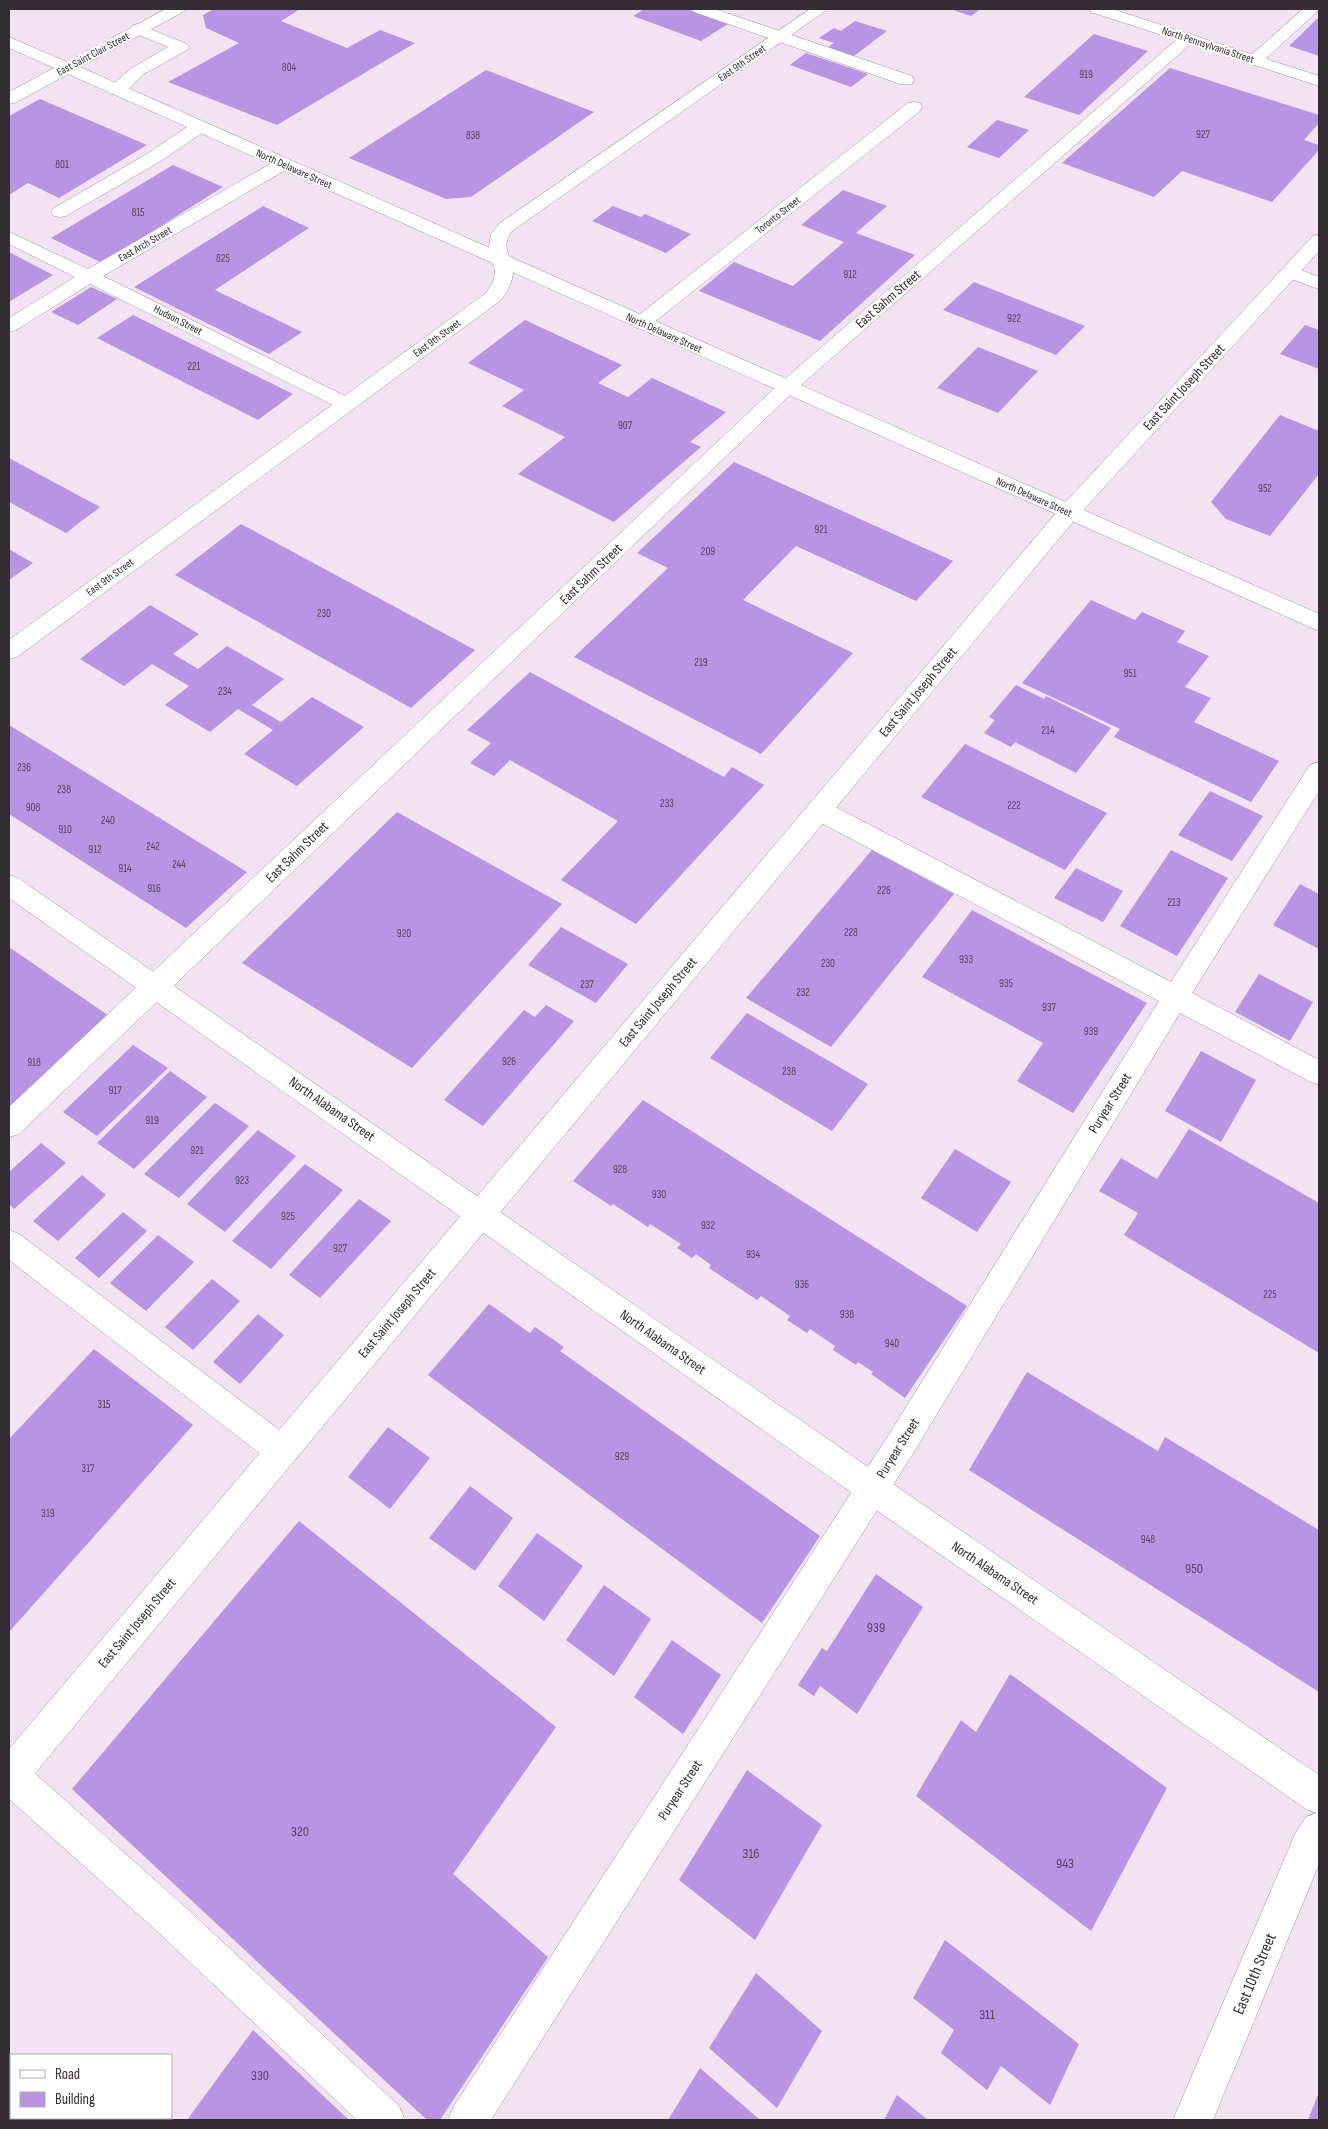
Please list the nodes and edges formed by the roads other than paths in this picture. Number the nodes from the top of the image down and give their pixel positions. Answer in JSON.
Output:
{"nodes":[{"id":1,"x":177,"y":9,"type":"edge"},
{"id":2,"x":700,"y":9,"type":"edge"},
{"id":3,"x":820,"y":9,"type":"edge"},
{"id":4,"x":1097,"y":9,"type":"edge"},
{"id":5,"x":1312,"y":9,"type":"edge"},
{"id":6,"x":138,"y":29,"type":"junction"},
{"id":7,"x":781,"y":36,"type":"junction"},
{"id":8,"x":1188,"y":38,"type":"junction"},
{"id":9,"x":9,"y":42,"type":"edge"},
{"id":10,"x":1256,"y":60,"type":"junction"},
{"id":11,"x":66,"y":68,"type":"junction"},
{"id":12,"x":906,"y":80,"type":"dead end"},
{"id":13,"x":1319,"y":81,"type":"edge"},
{"id":14,"x":117,"y":90,"type":"junction"},
{"id":15,"x":9,"y":99,"type":"edge"},
{"id":16,"x":914,"y":107,"type":"dead end"},
{"id":17,"x":200,"y":127,"type":"junction"},
{"id":18,"x":283,"y":164,"type":"junction"},
{"id":19,"x":60,"y":212,"type":"dead end"},
{"id":20,"x":9,"y":237,"type":"edge"},
{"id":21,"x":1319,"y":240,"type":"edge"},
{"id":22,"x":502,"y":261,"type":"junction"},
{"id":23,"x":1290,"y":272,"type":"junction"},
{"id":24,"x":90,"y":276,"type":"junction"},
{"id":25,"x":1319,"y":283,"type":"edge"},
{"id":26,"x":641,"y":323,"type":"junction"},
{"id":27,"x":9,"y":326,"type":"edge"},
{"id":28,"x":786,"y":388,"type":"junction"},
{"id":29,"x":346,"y":404,"type":"junction"},
{"id":30,"x":1069,"y":512,"type":"junction"},
{"id":31,"x":1319,"y":623,"type":"edge"},
{"id":32,"x":9,"y":651,"type":"edge"},
{"id":33,"x":1319,"y":771,"type":"edge"},
{"id":34,"x":819,"y":810,"type":"junction"},
{"id":35,"x":9,"y":885,"type":"edge"},
{"id":36,"x":156,"y":986,"type":"junction"},
{"id":37,"x":1175,"y":998,"type":"junction"},
{"id":38,"x":1319,"y":1073,"type":"edge"},
{"id":39,"x":9,"y":1126,"type":"edge"},
{"id":40,"x":480,"y":1213,"type":"junction"},
{"id":41,"x":9,"y":1243,"type":"edge"},
{"id":42,"x":282,"y":1450,"type":"junction"},
{"id":43,"x":873,"y":1489,"type":"junction"},
{"id":44,"x":12,"y":1764,"type":"edge"},
{"id":45,"x":1319,"y":1796,"type":"edge"},
{"id":46,"x":1319,"y":1830,"type":"edge"},
{"id":47,"x":385,"y":2120,"type":"edge"},
{"id":48,"x":468,"y":2120,"type":"edge"},
{"id":49,"x":1193,"y":2120,"type":"edge"}],
"edges":[{"from":1,"to":6,"type":"street","name":"East Saint Clair Street"},
{"from":2,"to":7,"type":"street"},
{"from":3,"to":7,"type":"street","name":"East 9th Street"},
{"from":4,"to":8,"type":"street","name":"North Pennsylvania Street"},
{"from":5,"to":10,"type":"street"},
{"from":6,"to":11,"type":"street","name":"East Saint Clair Street"},
{"from":6,"to":14,"type":"street"},
{"from":7,"to":12,"type":"street"},
{"from":7,"to":22,"type":"street","name":"East 9th Street"},
{"from":8,"to":10,"type":"street","name":"North Pennsylvania Street"},
{"from":8,"to":28,"type":"street","name":"East Sahm Street"},
{"from":9,"to":11,"type":"street","name":"North Delaware Street"},
{"from":10,"to":13,"type":"street","name":"North Pennsylvania Street"},
{"from":11,"to":14,"type":"street","name":"North Delaware Street"},
{"from":11,"to":15,"type":"street","name":"East Saint Clair Street"},
{"from":14,"to":17,"type":"street","name":"North Delaware Street"},
{"from":16,"to":26,"type":"street","name":"Toronto Street"},
{"from":17,"to":18,"type":"street","name":"North Delaware Street"},
{"from":17,"to":19,"type":"street"},
{"from":18,"to":22,"type":"street","name":"North Delaware Street"},
{"from":18,"to":24,"type":"street","name":"East Arch Street"},
{"from":20,"to":24,"type":"street","name":"Hudson Street"},
{"from":21,"to":23,"type":"street","name":"East Saint Joseph Street"},
{"from":22,"to":26,"type":"street","name":"North Delaware Street"},
{"from":22,"to":29,"type":"street","name":"East 9th Street"},
{"from":23,"to":25,"type":"street"},
{"from":23,"to":30,"type":"street","name":"East Saint Joseph Street"},
{"from":24,"to":27,"type":"street","name":"East Arch Street"},
{"from":24,"to":29,"type":"street","name":"Hudson Street"},
{"from":26,"to":28,"type":"street","name":"North Delaware Street"},
{"from":28,"to":30,"type":"street","name":"North Delaware Street"},
{"from":28,"to":36,"type":"street","name":"East Sahm Street"},
{"from":29,"to":32,"type":"street","name":"East 9th Street"},
{"from":30,"to":31,"type":"street","name":"North Delaware Street"},
{"from":30,"to":34,"type":"street","name":"East Saint Joseph Street"},
{"from":33,"to":37,"type":"street","name":"Puryear Street"},
{"from":34,"to":37,"type":"street"},
{"from":34,"to":40,"type":"street","name":"East Saint Joseph Street"},
{"from":35,"to":36,"type":"street","name":"North Alabama Street"},
{"from":36,"to":39,"type":"street","name":"East Sahm Street"},
{"from":36,"to":40,"type":"street","name":"North Alabama Street"},
{"from":37,"to":38,"type":"street"},
{"from":37,"to":43,"type":"street","name":"Puryear Street"},
{"from":40,"to":42,"type":"street","name":"East Saint Joseph Street"},
{"from":40,"to":43,"type":"street","name":"North Alabama Street"},
{"from":41,"to":42,"type":"street"},
{"from":42,"to":44,"type":"street","name":"East Saint Joseph Street"},
{"from":43,"to":45,"type":"street","name":"North Alabama Street"},
{"from":43,"to":48,"type":"street","name":"Puryear Street"},
{"from":44,"to":47,"type":"street"},
{"from":46,"to":49,"type":"street","name":"East 10th Street"}]}
